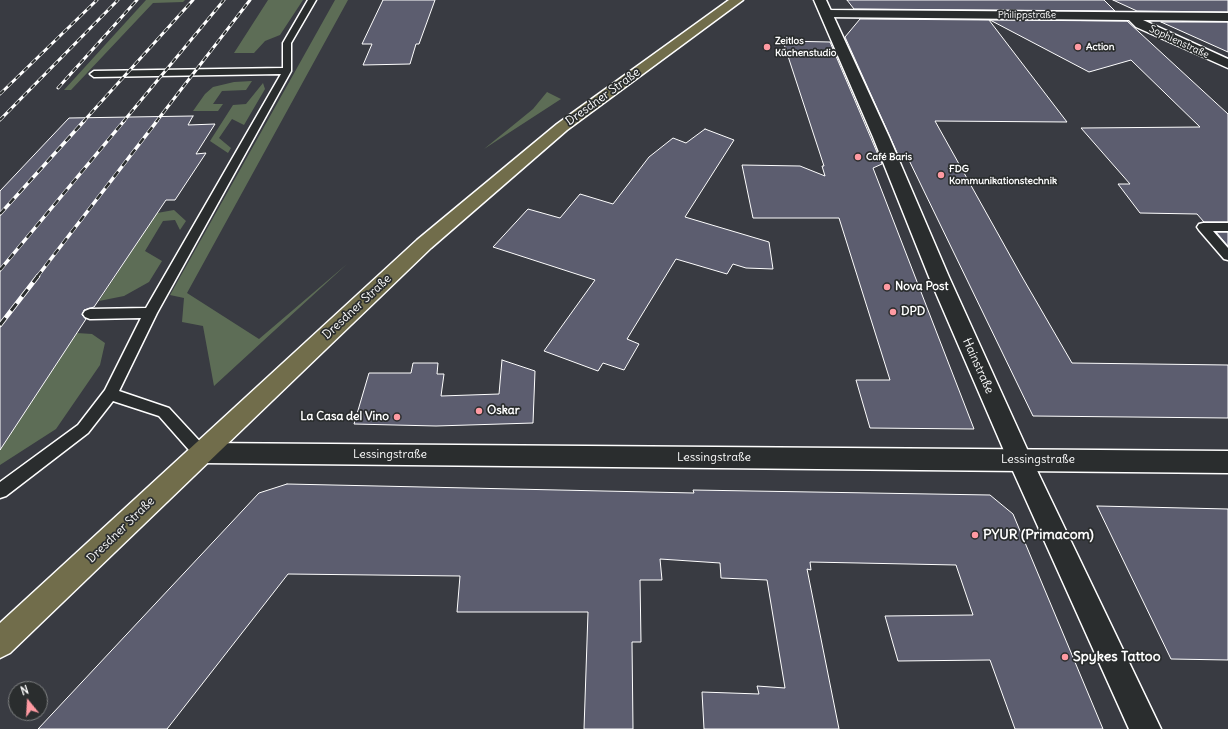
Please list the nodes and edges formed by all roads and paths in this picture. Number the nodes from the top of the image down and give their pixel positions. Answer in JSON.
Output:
{"nodes":[{"id":1,"x":312,"y":0,"type":"edge"},
{"id":2,"x":738,"y":0,"type":"edge"},
{"id":3,"x":820,"y":0,"type":"edge"},
{"id":4,"x":827,"y":14,"type":"junction"},
{"id":5,"x":1132,"y":16,"type":"junction"},
{"id":6,"x":1228,"y":17,"type":"edge"},
{"id":7,"x":1228,"y":64,"type":"edge"},
{"id":8,"x":287,"y":71,"type":"junction"},
{"id":9,"x":94,"y":74,"type":"dead end"},
{"id":10,"x":1228,"y":227,"type":"edge"},
{"id":11,"x":1228,"y":256,"type":"edge"},
{"id":12,"x":150,"y":313,"type":"junction"},
{"id":13,"x":90,"y":314,"type":"dead end"},
{"id":14,"x":110,"y":394,"type":"junction"},
{"id":15,"x":200,"y":453,"type":"junction"},
{"id":16,"x":1020,"y":460,"type":"junction"},
{"id":17,"x":1228,"y":462,"type":"edge"},
{"id":18,"x":0,"y":491,"type":"edge"},
{"id":19,"x":0,"y":643,"type":"edge"},
{"id":20,"x":1146,"y":729,"type":"edge"}],
"edges":[{"from":1,"to":8,"type":"lane"},
{"from":2,"to":15,"type":"main road","name":"Dresdner Straße"},
{"from":3,"to":4,"type":"street","name":"Hainstraße"},
{"from":4,"to":5,"type":"street","name":"Philippstraße"},
{"from":4,"to":16,"type":"street","name":"Hainstraße"},
{"from":5,"to":6,"type":"street","name":"Philippstraße"},
{"from":5,"to":7,"type":"street","name":"Sophienstraße"},
{"from":8,"to":9,"type":"lane"},
{"from":8,"to":12,"type":"lane"},
{"from":10,"to":11,"type":"lane"},
{"from":12,"to":13,"type":"lane"},
{"from":12,"to":14,"type":"lane"},
{"from":14,"to":15,"type":"lane"},
{"from":14,"to":18,"type":"lane"},
{"from":15,"to":16,"type":"street","name":"Lessingstraße"},
{"from":15,"to":19,"type":"main road","name":"Dresdner Straße"},
{"from":16,"to":17,"type":"street","name":"Lessingstraße"},
{"from":16,"to":20,"type":"street","name":"Hainstraße"}]}
